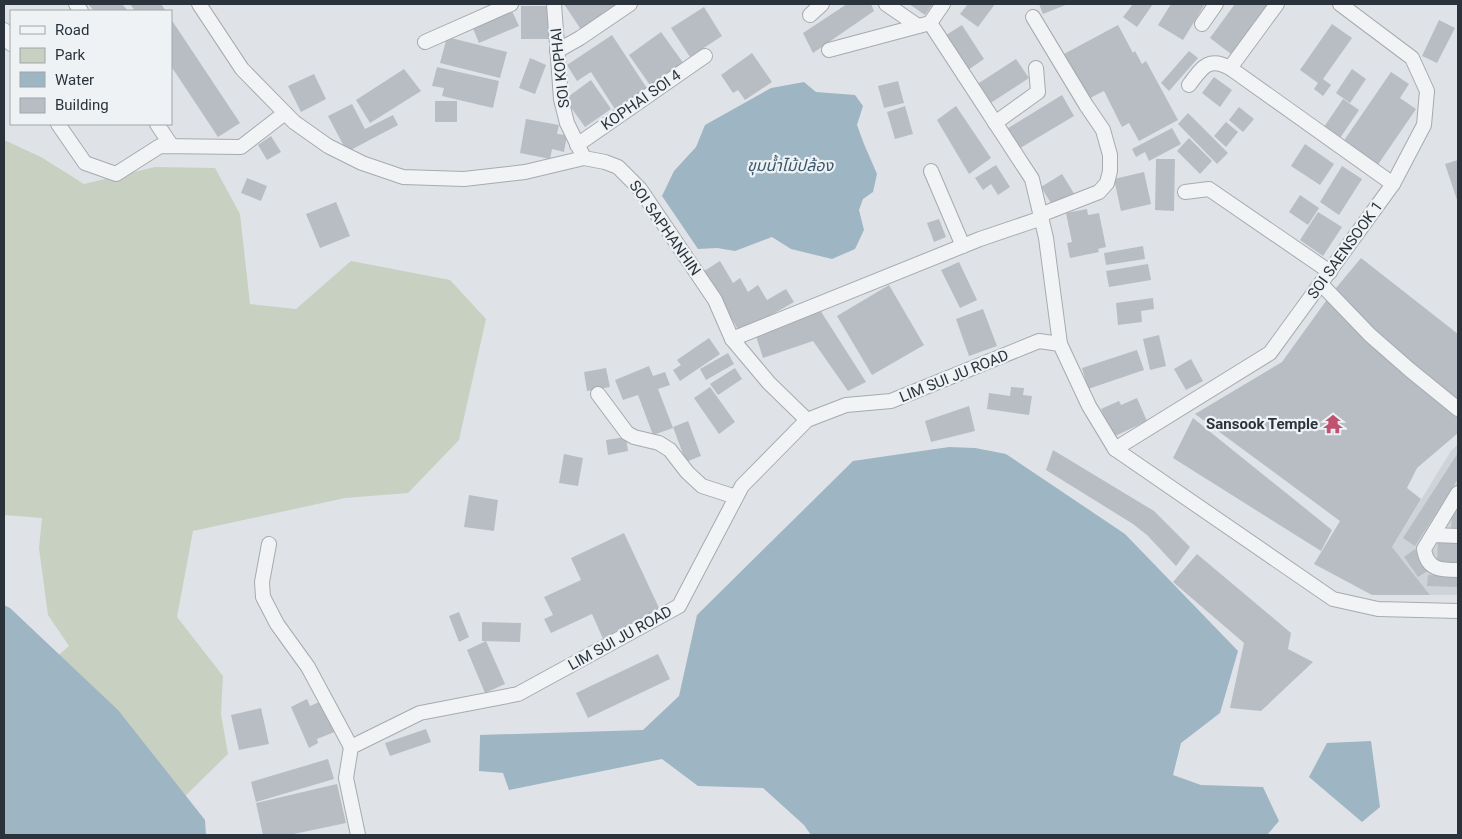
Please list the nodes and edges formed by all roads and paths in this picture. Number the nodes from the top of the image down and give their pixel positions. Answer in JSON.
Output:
{"nodes":[{"id":1,"x":199,"y":4,"type":"edge"},
{"id":2,"x":511,"y":4,"type":"edge"},
{"id":3,"x":554,"y":4,"type":"edge"},
{"id":4,"x":630,"y":4,"type":"edge"},
{"id":5,"x":822,"y":4,"type":"edge"},
{"id":6,"x":886,"y":4,"type":"edge"},
{"id":7,"x":943,"y":4,"type":"edge"},
{"id":8,"x":1216,"y":4,"type":"edge"},
{"id":9,"x":1277,"y":4,"type":"edge"},
{"id":10,"x":1340,"y":4,"type":"edge"},
{"id":11,"x":810,"y":15,"type":"dead end"},
{"id":12,"x":1033,"y":17,"type":"dead end"},
{"id":13,"x":924,"y":24,"type":"junction"},
{"id":14,"x":1202,"y":24,"type":"dead end"},
{"id":15,"x":4,"y":30,"type":"edge"},
{"id":16,"x":10,"y":42,"type":"edge"},
{"id":17,"x":426,"y":42,"type":"dead end"},
{"id":18,"x":829,"y":50,"type":"dead end"},
{"id":19,"x":557,"y":51,"type":"junction"},
{"id":20,"x":705,"y":56,"type":"dead end"},
{"id":21,"x":1036,"y":68,"type":"dead end"},
{"id":22,"x":1230,"y":68,"type":"junction"},
{"id":23,"x":1189,"y":85,"type":"dead end"},
{"id":24,"x":285,"y":113,"type":"junction"},
{"id":25,"x":996,"y":123,"type":"junction"},
{"id":26,"x":59,"y":125,"type":"edge"},
{"id":27,"x":158,"y":125,"type":"edge"},
{"id":28,"x":171,"y":145,"type":"junction"},
{"id":29,"x":580,"y":151,"type":"junction"},
{"id":30,"x":931,"y":171,"type":"dead end"},
{"id":31,"x":1393,"y":184,"type":"junction"},
{"id":32,"x":1185,"y":192,"type":"dead end"},
{"id":33,"x":1041,"y":217,"type":"junction"},
{"id":34,"x":963,"y":246,"type":"junction"},
{"id":35,"x":1330,"y":272,"type":"junction"},
{"id":36,"x":1321,"y":284,"type":"junction"},
{"id":37,"x":732,"y":339,"type":"junction"},
{"id":38,"x":1060,"y":344,"type":"junction"},
{"id":39,"x":598,"y":394,"type":"dead end"},
{"id":40,"x":1458,"y":409,"type":"edge"},
{"id":41,"x":808,"y":420,"type":"junction"},
{"id":42,"x":1115,"y":449,"type":"junction"},
{"id":43,"x":736,"y":497,"type":"junction"},
{"id":44,"x":1456,"y":499,"type":"edge"},
{"id":45,"x":1433,"y":534,"type":"junction"},
{"id":46,"x":1458,"y":536,"type":"edge"},
{"id":47,"x":269,"y":544,"type":"dead end"},
{"id":48,"x":1458,"y":570,"type":"edge"},
{"id":49,"x":1458,"y":611,"type":"edge"},
{"id":50,"x":351,"y":747,"type":"junction"},
{"id":51,"x":358,"y":835,"type":"edge"}],
"edges":[{"from":1,"to":24,"type":"street","name":"SOI SAPHANHIN"},
{"from":2,"to":17,"type":"street"},
{"from":3,"to":19,"type":"street","name":"SOI KOPHAI"},
{"from":4,"to":19,"type":"street"},
{"from":5,"to":11,"type":"street"},
{"from":6,"to":13,"type":"street"},
{"from":7,"to":13,"type":"street"},
{"from":8,"to":14,"type":"street"},
{"from":9,"to":22,"type":"street"},
{"from":10,"to":31,"type":"street","name":"SOI SAENSOOK 1"},
{"from":12,"to":33,"type":"street"},
{"from":13,"to":18,"type":"street"},
{"from":13,"to":25,"type":"street"},
{"from":15,"to":16,"type":"street"},
{"from":19,"to":29,"type":"street","name":"SOI KOPHAI"},
{"from":20,"to":29,"type":"street","name":"KOPHAI SOI 4"},
{"from":21,"to":25,"type":"street"},
{"from":22,"to":23,"type":"street"},
{"from":22,"to":31,"type":"street"},
{"from":24,"to":28,"type":"street"},
{"from":24,"to":29,"type":"street","name":"SOI SAPHANHIN"},
{"from":25,"to":33,"type":"street"},
{"from":26,"to":28,"type":"street"},
{"from":27,"to":28,"type":"street"},
{"from":29,"to":37,"type":"street","name":"SOI SAPHANHIN"},
{"from":30,"to":34,"type":"street"},
{"from":31,"to":35,"type":"street","name":"SOI SAENSOOK 1"},
{"from":32,"to":35,"type":"street"},
{"from":33,"to":34,"type":"street"},
{"from":33,"to":38,"type":"street"},
{"from":34,"to":37,"type":"street"},
{"from":35,"to":36,"type":"street","name":"SOI SAENSOOK 1"},
{"from":36,"to":40,"type":"street"},
{"from":36,"to":42,"type":"street","name":"SOI SAENSOOK 1"},
{"from":37,"to":41,"type":"street","name":"SOI SAPHANHIN"},
{"from":38,"to":41,"type":"street","name":"LIM SUI JU ROAD"},
{"from":38,"to":42,"type":"street"},
{"from":39,"to":43,"type":"street"},
{"from":41,"to":43,"type":"street","name":"LIM SUI JU ROAD"},
{"from":42,"to":49,"type":"street"},
{"from":43,"to":50,"type":"street","name":"LIM SUI JU ROAD"},
{"from":44,"to":45,"type":"street"},
{"from":45,"to":46,"type":"street"},
{"from":45,"to":48,"type":"street"},
{"from":47,"to":50,"type":"street"},
{"from":50,"to":51,"type":"street"}]}
